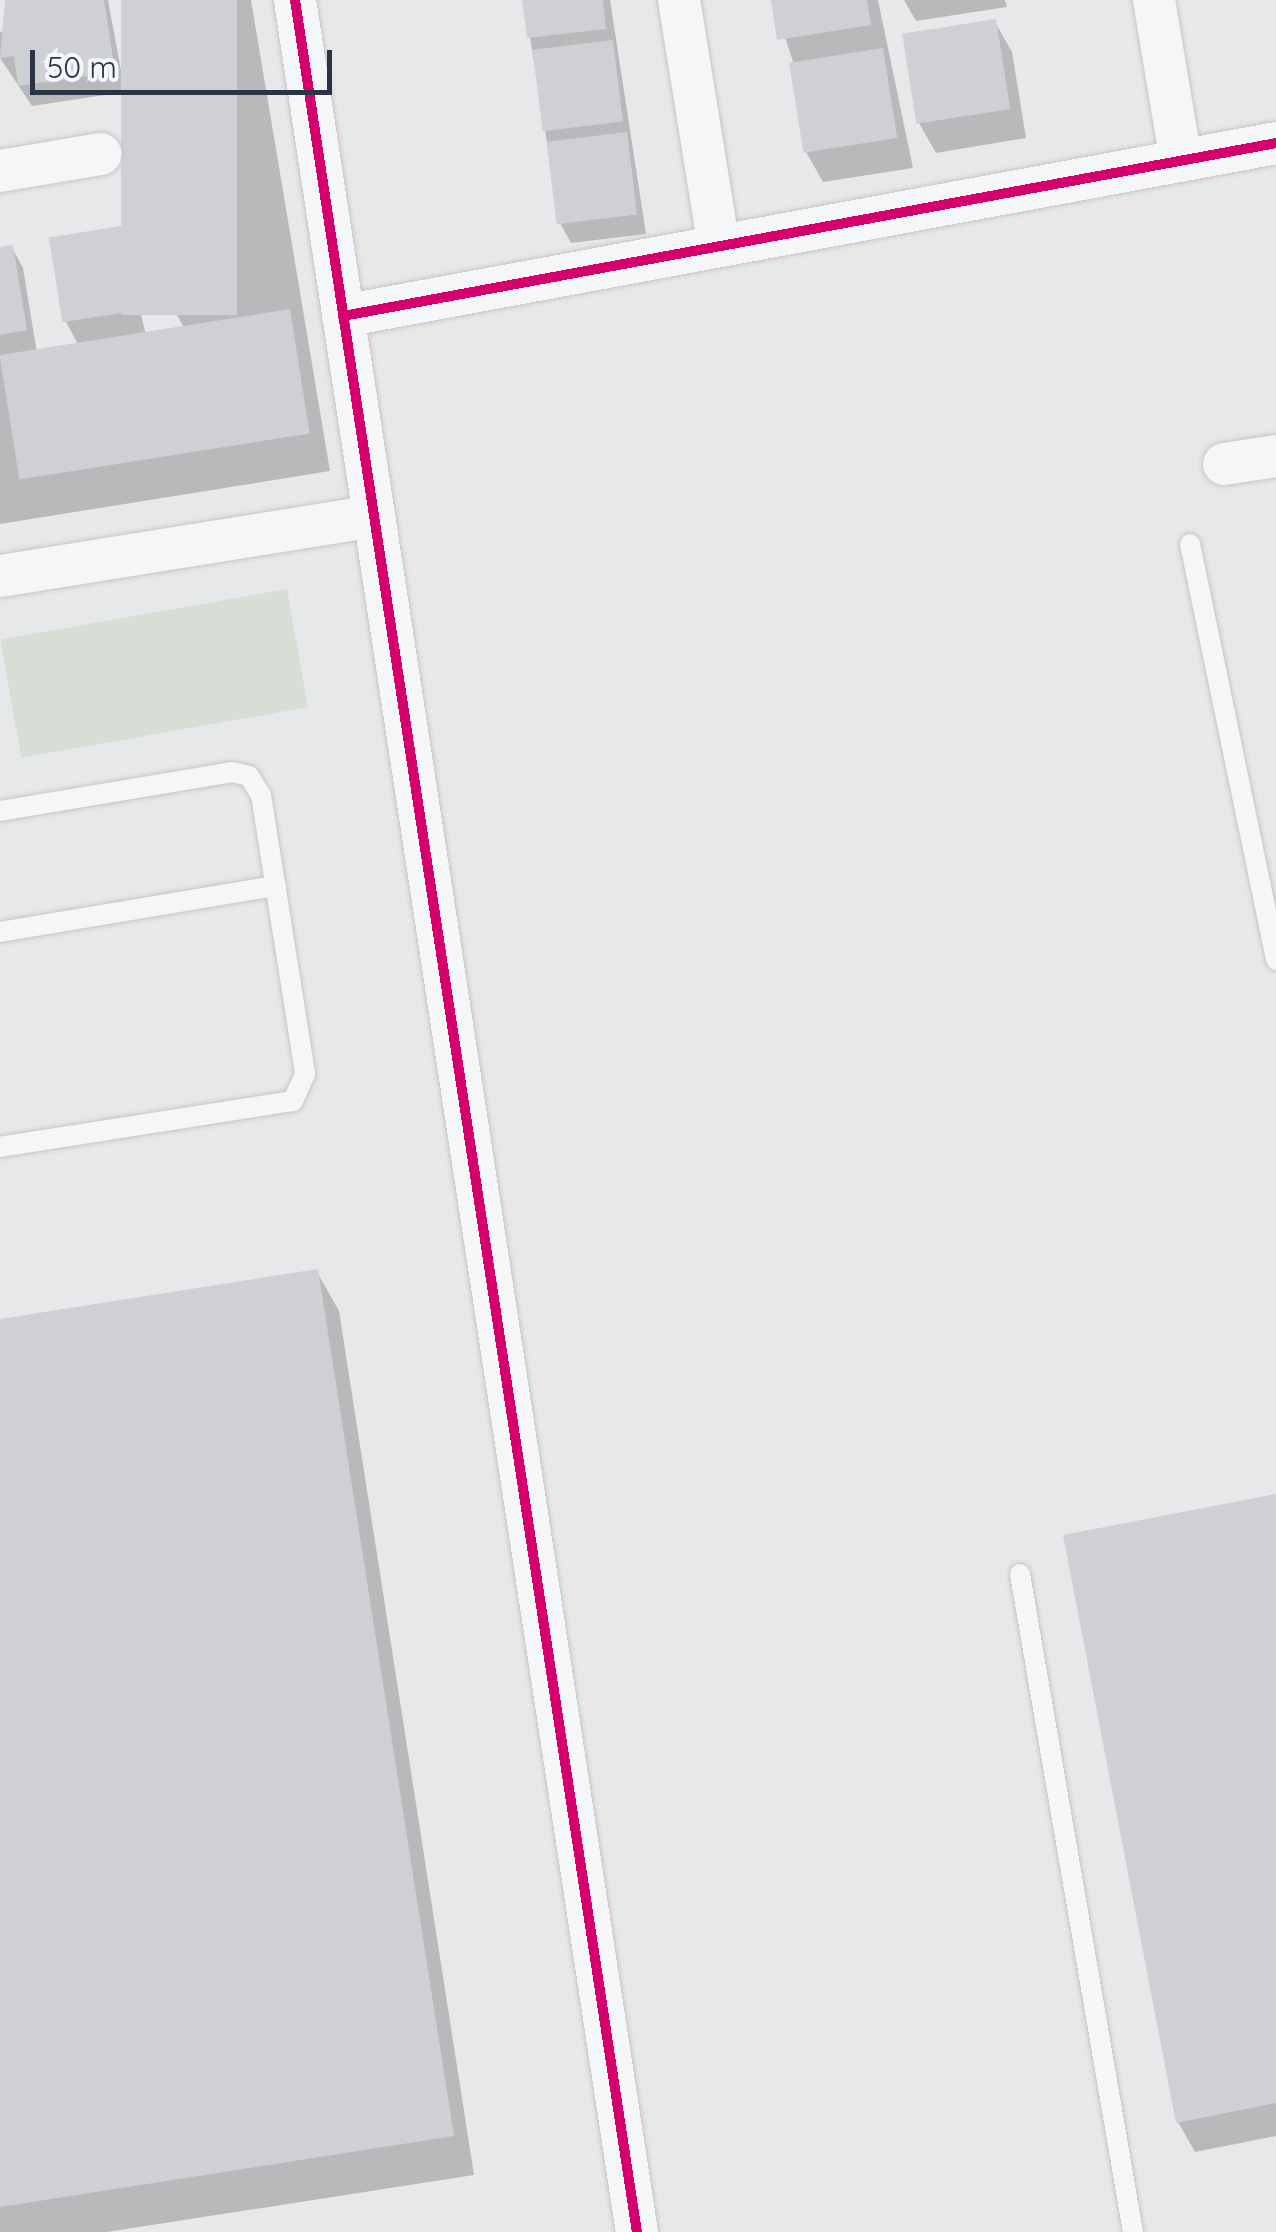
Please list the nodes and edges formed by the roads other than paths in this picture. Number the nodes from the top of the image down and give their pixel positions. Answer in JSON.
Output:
{"nodes":[{"id":1,"x":294,"y":0,"type":"edge"},
{"id":2,"x":679,"y":0,"type":"edge"},
{"id":3,"x":1154,"y":0,"type":"edge"},
{"id":4,"x":1276,"y":143,"type":"edge"},
{"id":5,"x":101,"y":154,"type":"dead end"},
{"id":6,"x":1180,"y":160,"type":"junction"},
{"id":7,"x":0,"y":170,"type":"edge"},
{"id":8,"x":719,"y":246,"type":"junction"},
{"id":9,"x":343,"y":316,"type":"junction"},
{"id":10,"x":1276,"y":456,"type":"edge"},
{"id":11,"x":1224,"y":464,"type":"dead end"},
{"id":12,"x":374,"y":516,"type":"junction"},
{"id":13,"x":1190,"y":544,"type":"dead end"},
{"id":14,"x":0,"y":576,"type":"edge"},
{"id":15,"x":0,"y":811,"type":"edge"},
{"id":16,"x":276,"y":886,"type":"junction"},
{"id":17,"x":0,"y":932,"type":"edge"},
{"id":18,"x":1276,"y":960,"type":"edge"},
{"id":19,"x":0,"y":1147,"type":"edge"},
{"id":20,"x":1020,"y":1574,"type":"dead end"},
{"id":21,"x":637,"y":2232,"type":"edge"},
{"id":22,"x":1133,"y":2232,"type":"edge"}],
"edges":[{"from":1,"to":9,"type":"street"},
{"from":2,"to":8,"type":"street"},
{"from":3,"to":6,"type":"street"},
{"from":4,"to":6,"type":"street"},
{"from":5,"to":7,"type":"street"},
{"from":6,"to":8,"type":"street"},
{"from":8,"to":9,"type":"street"},
{"from":9,"to":12,"type":"street"},
{"from":10,"to":11,"type":"street"},
{"from":12,"to":14,"type":"street"},
{"from":12,"to":21,"type":"street"},
{"from":13,"to":18,"type":"lane"},
{"from":15,"to":16,"type":"lane"},
{"from":16,"to":17,"type":"lane"},
{"from":16,"to":19,"type":"lane"},
{"from":20,"to":22,"type":"lane"}]}
